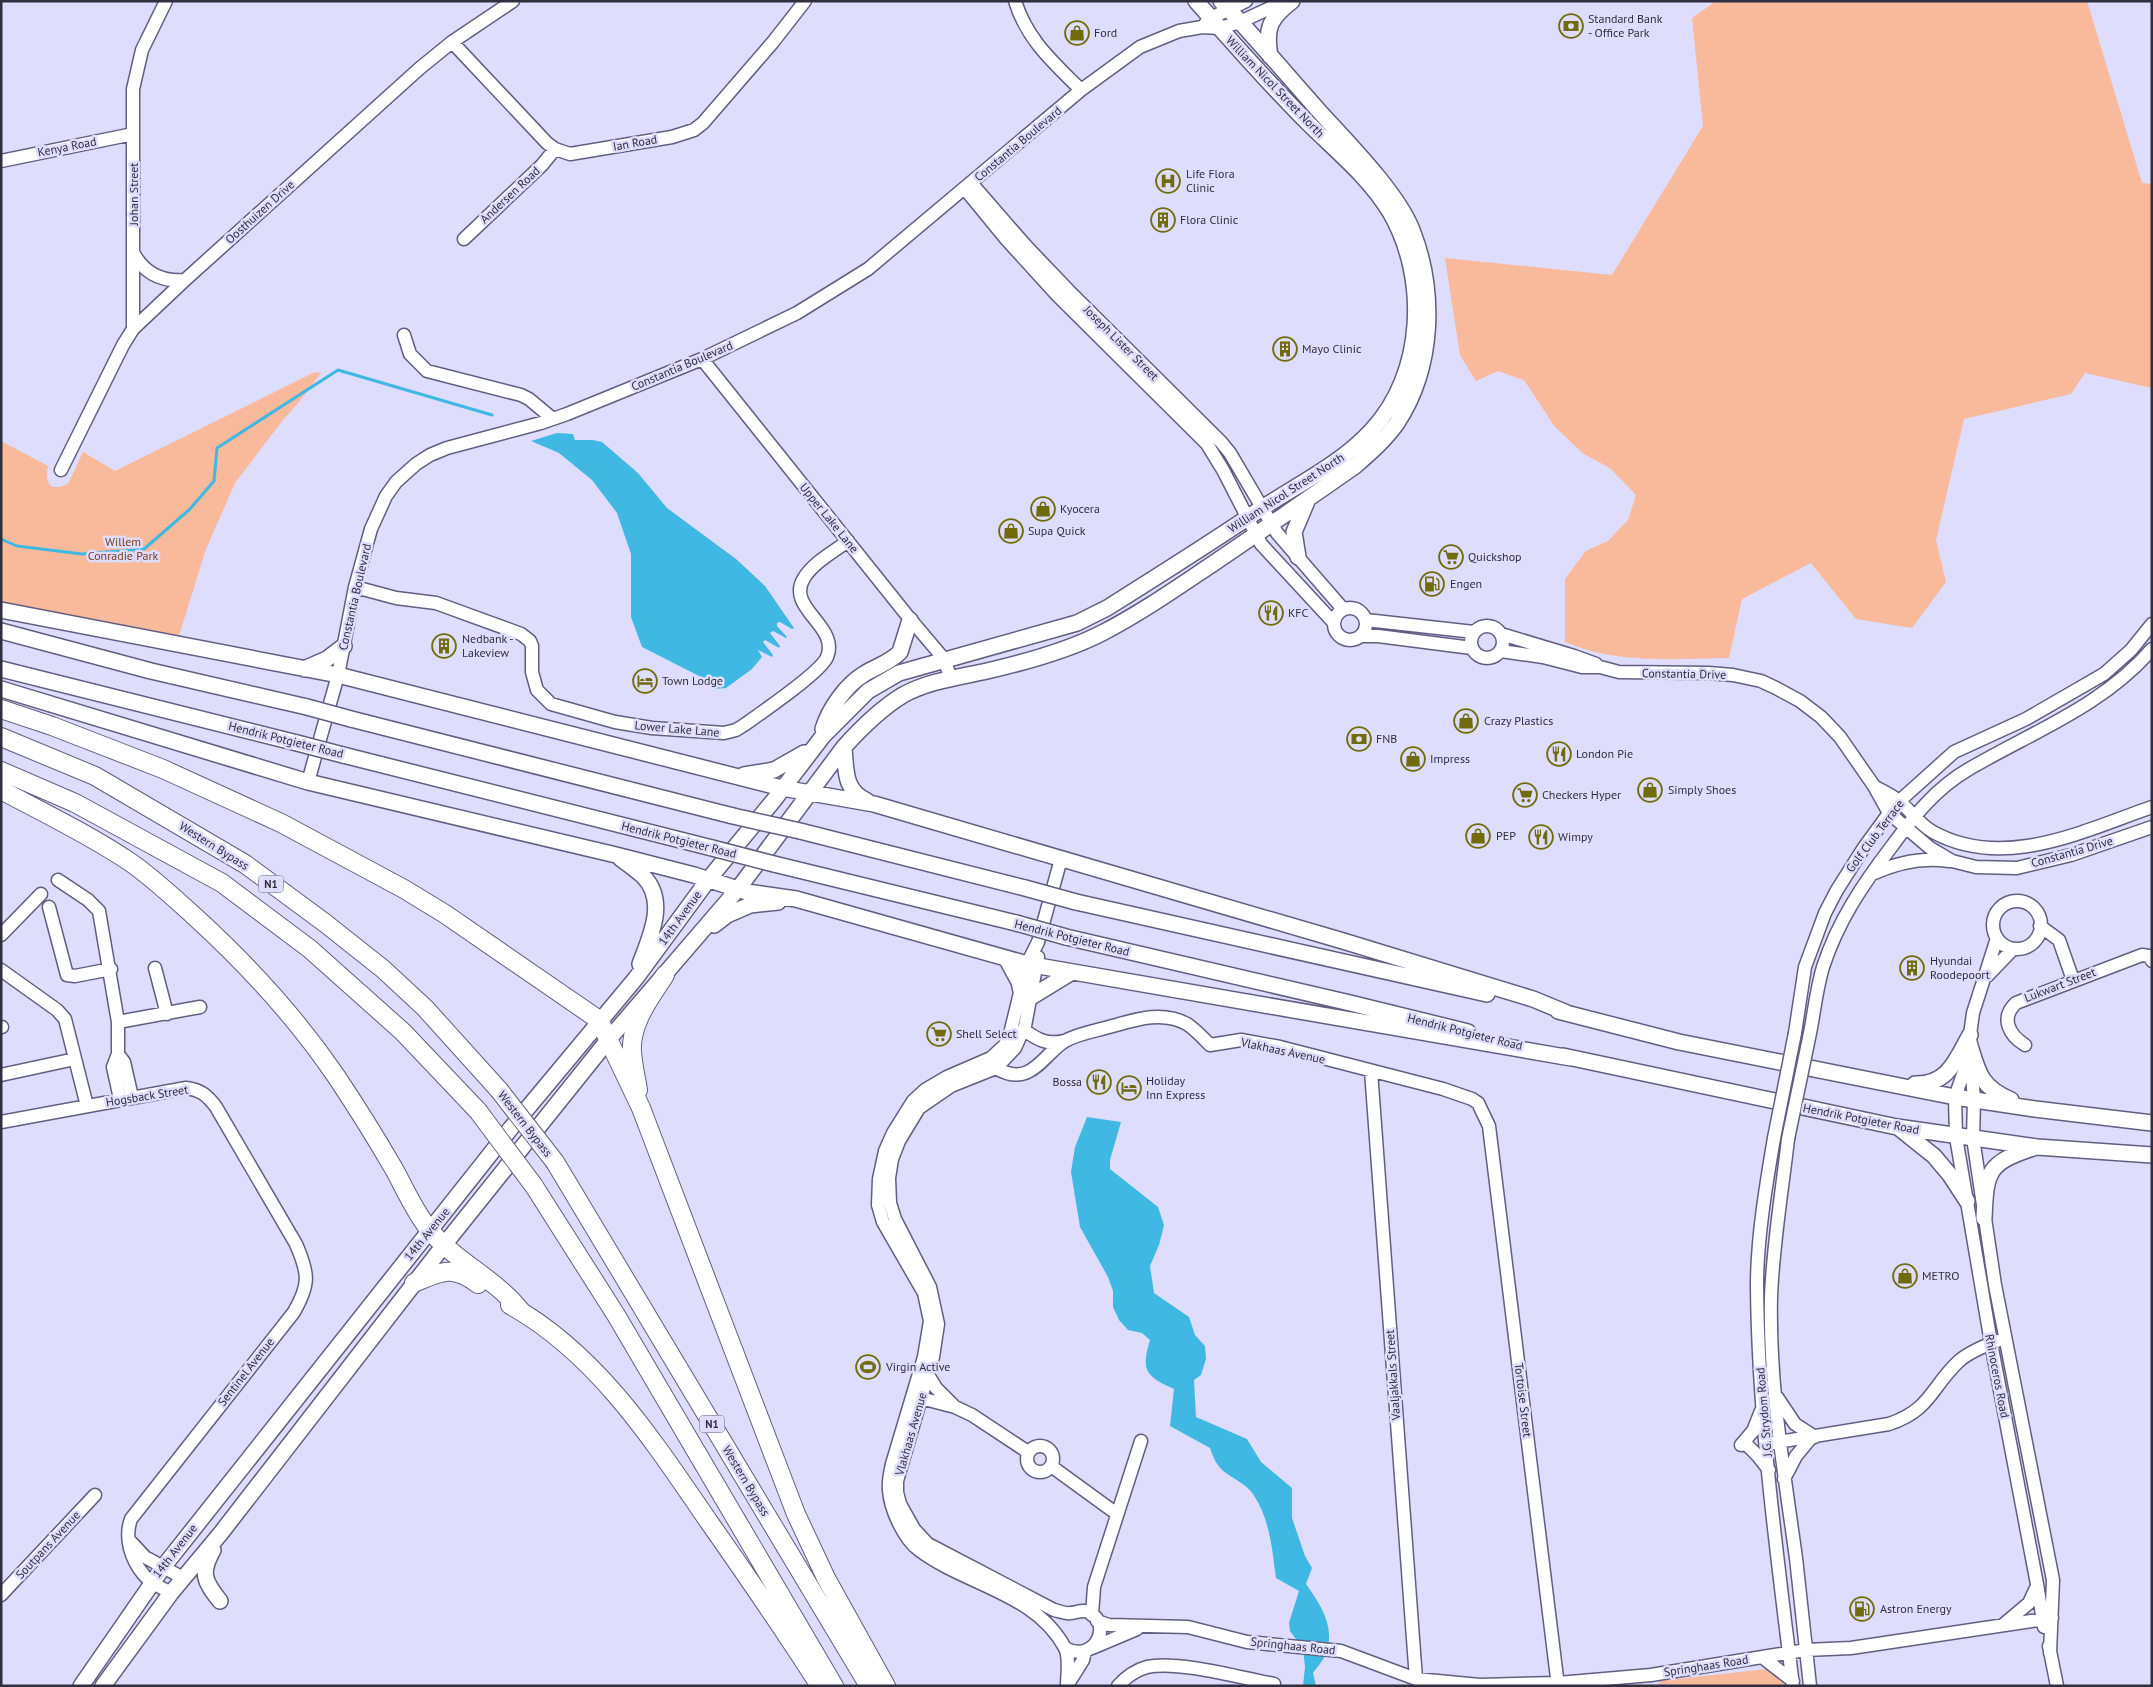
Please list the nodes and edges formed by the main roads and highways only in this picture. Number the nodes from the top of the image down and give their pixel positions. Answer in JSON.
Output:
{"nodes":[{"id":1,"x":1196,"y":1,"type":"edge"},
{"id":2,"x":1292,"y":1,"type":"edge"},
{"id":3,"x":1225,"y":5,"type":"edge"},
{"id":4,"x":1270,"y":56,"type":"junction"},
{"id":5,"x":1308,"y":499,"type":"junction"},
{"id":6,"x":1298,"y":558,"type":"road end"},
{"id":7,"x":1,"y":610,"type":"edge"},
{"id":8,"x":910,"y":620,"type":"road end"},
{"id":9,"x":1,"y":631,"type":"edge"},
{"id":10,"x":344,"y":646,"type":"road end"},
{"id":11,"x":1,"y":669,"type":"edge"},
{"id":12,"x":304,"y":669,"type":"junction"},
{"id":13,"x":1,"y":690,"type":"edge"},
{"id":14,"x":1,"y":709,"type":"edge"},
{"id":15,"x":823,"y":736,"type":"junction"},
{"id":16,"x":1,"y":737,"type":"edge"},
{"id":17,"x":844,"y":747,"type":"junction"},
{"id":18,"x":812,"y":748,"type":"junction"},
{"id":19,"x":1,"y":771,"type":"edge"},
{"id":20,"x":738,"y":776,"type":"junction"},
{"id":21,"x":782,"y":788,"type":"junction"},
{"id":22,"x":1,"y":790,"type":"edge"},
{"id":23,"x":809,"y":794,"type":"junction"},
{"id":24,"x":874,"y":804,"type":"junction"},
{"id":25,"x":616,"y":855,"type":"junction"},
{"id":26,"x":708,"y":880,"type":"junction"},
{"id":27,"x":738,"y":889,"type":"junction"},
{"id":28,"x":796,"y":899,"type":"junction"},
{"id":29,"x":694,"y":941,"type":"junction"},
{"id":30,"x":1006,"y":958,"type":"junction"},
{"id":31,"x":1072,"y":972,"type":"junction"},
{"id":32,"x":665,"y":975,"type":"junction"},
{"id":33,"x":636,"y":978,"type":"junction"},
{"id":34,"x":1568,"y":1013,"type":"junction"},
{"id":35,"x":600,"y":1020,"type":"junction"},
{"id":36,"x":609,"y":1039,"type":"junction"},
{"id":37,"x":1571,"y":1058,"type":"junction"},
{"id":38,"x":1899,"y":1084,"type":"junction"},
{"id":39,"x":641,"y":1108,"type":"junction"},
{"id":40,"x":2035,"y":1109,"type":"junction"},
{"id":41,"x":2152,"y":1123,"type":"edge"},
{"id":42,"x":1897,"y":1127,"type":"junction"},
{"id":43,"x":2037,"y":1147,"type":"junction"},
{"id":44,"x":2152,"y":1155,"type":"edge"},
{"id":45,"x":1967,"y":1201,"type":"road end"},
{"id":46,"x":1984,"y":1218,"type":"road end"},
{"id":47,"x":430,"y":1229,"type":"junction"},
{"id":48,"x":444,"y":1245,"type":"junction"},
{"id":49,"x":414,"y":1283,"type":"junction"},
{"id":50,"x":521,"y":1311,"type":"junction"},
{"id":51,"x":221,"y":1533,"type":"junction"},
{"id":52,"x":220,"y":1600,"type":"dead end"},
{"id":53,"x":80,"y":1686,"type":"edge"},
{"id":54,"x":103,"y":1686,"type":"edge"},
{"id":55,"x":820,"y":1686,"type":"edge"},
{"id":56,"x":834,"y":1686,"type":"edge"},
{"id":57,"x":869,"y":1686,"type":"edge"},
{"id":58,"x":886,"y":1686,"type":"edge"}],
"edges":[{"from":1,"to":15,"type":"main road","name":"William Nicol Street North"},
{"from":2,"to":4,"type":"main road"},
{"from":3,"to":4,"type":"main road","name":"William Nicol Street North"},
{"from":4,"to":5,"type":"main road","name":"William Nicol Street North"},
{"from":5,"to":6,"type":"main road"},
{"from":5,"to":17,"type":"main road","name":"William Nicol Street North"},
{"from":7,"to":12,"type":"main road"},
{"from":8,"to":15,"type":"main road"},
{"from":9,"to":34,"type":"main road","bridge":true},
{"from":10,"to":12,"type":"main road"},
{"from":11,"to":37,"type":"main road","name":"Hendrik Potgieter Road","bridge":true},
{"from":12,"to":20,"type":"main road"},
{"from":13,"to":25,"type":"main road"},
{"from":14,"to":35,"type":"highway"},
{"from":15,"to":18,"type":"main road","name":"William Nicol Street North"},
{"from":16,"to":57,"type":"highway","name":"Western Bypass","number":"N1","bridge":true},
{"from":17,"to":23,"type":"main road","name":"William Nicol Street North"},
{"from":17,"to":24,"type":"main road"},
{"from":18,"to":20,"type":"main road"},
{"from":18,"to":21,"type":"main road","name":"William Nicol Street North"},
{"from":19,"to":56,"type":"highway","number":"N1","bridge":true},
{"from":20,"to":21,"type":"main road"},
{"from":21,"to":23,"type":"main road"},
{"from":21,"to":26,"type":"main road","name":"14th Avenue"},
{"from":22,"to":47,"type":"highway"},
{"from":23,"to":24,"type":"main road"},
{"from":23,"to":27,"type":"main road","name":"14th Avenue"},
{"from":24,"to":34,"type":"main road"},
{"from":25,"to":26,"type":"main road"},
{"from":25,"to":33,"type":"main road"},
{"from":26,"to":27,"type":"main road"},
{"from":26,"to":33,"type":"main road","name":"14th Avenue"},
{"from":27,"to":28,"type":"main road"},
{"from":27,"to":29,"type":"main road","name":"14th Avenue"},
{"from":28,"to":29,"type":"main road"},
{"from":28,"to":30,"type":"main road"},
{"from":29,"to":32,"type":"main road","name":"14th Avenue"},
{"from":30,"to":31,"type":"main road"},
{"from":30,"to":31,"type":"main road"},
{"from":31,"to":37,"type":"main road"},
{"from":32,"to":36,"type":"main road","name":"14th Avenue"},
{"from":32,"to":39,"type":"highway"},
{"from":33,"to":35,"type":"main road","name":"14th Avenue"},
{"from":34,"to":38,"type":"main road"},
{"from":35,"to":36,"type":"highway"},
{"from":35,"to":47,"type":"main road","name":"14th Avenue"},
{"from":36,"to":39,"type":"highway"},
{"from":36,"to":48,"type":"main road","name":"14th Avenue"},
{"from":37,"to":42,"type":"main road","name":"Hendrik Potgieter Road"},
{"from":38,"to":40,"type":"main road"},
{"from":38,"to":40,"type":"main road"},
{"from":39,"to":58,"type":"highway"},
{"from":40,"to":41,"type":"main road"},
{"from":42,"to":43,"type":"main road","name":"Hendrik Potgieter Road"},
{"from":42,"to":45,"type":"main road"},
{"from":43,"to":44,"type":"main road","name":"Hendrik Potgieter Road"},
{"from":43,"to":46,"type":"main road"},
{"from":47,"to":48,"type":"highway"},
{"from":47,"to":53,"type":"main road","name":"14th Avenue"},
{"from":48,"to":49,"type":"main road","name":"14th Avenue"},
{"from":48,"to":50,"type":"highway"},
{"from":49,"to":50,"type":"highway"},
{"from":49,"to":51,"type":"main road","name":"14th Avenue"},
{"from":50,"to":55,"type":"highway"},
{"from":51,"to":52,"type":"main road"},
{"from":51,"to":54,"type":"main road","name":"14th Avenue"}]}
